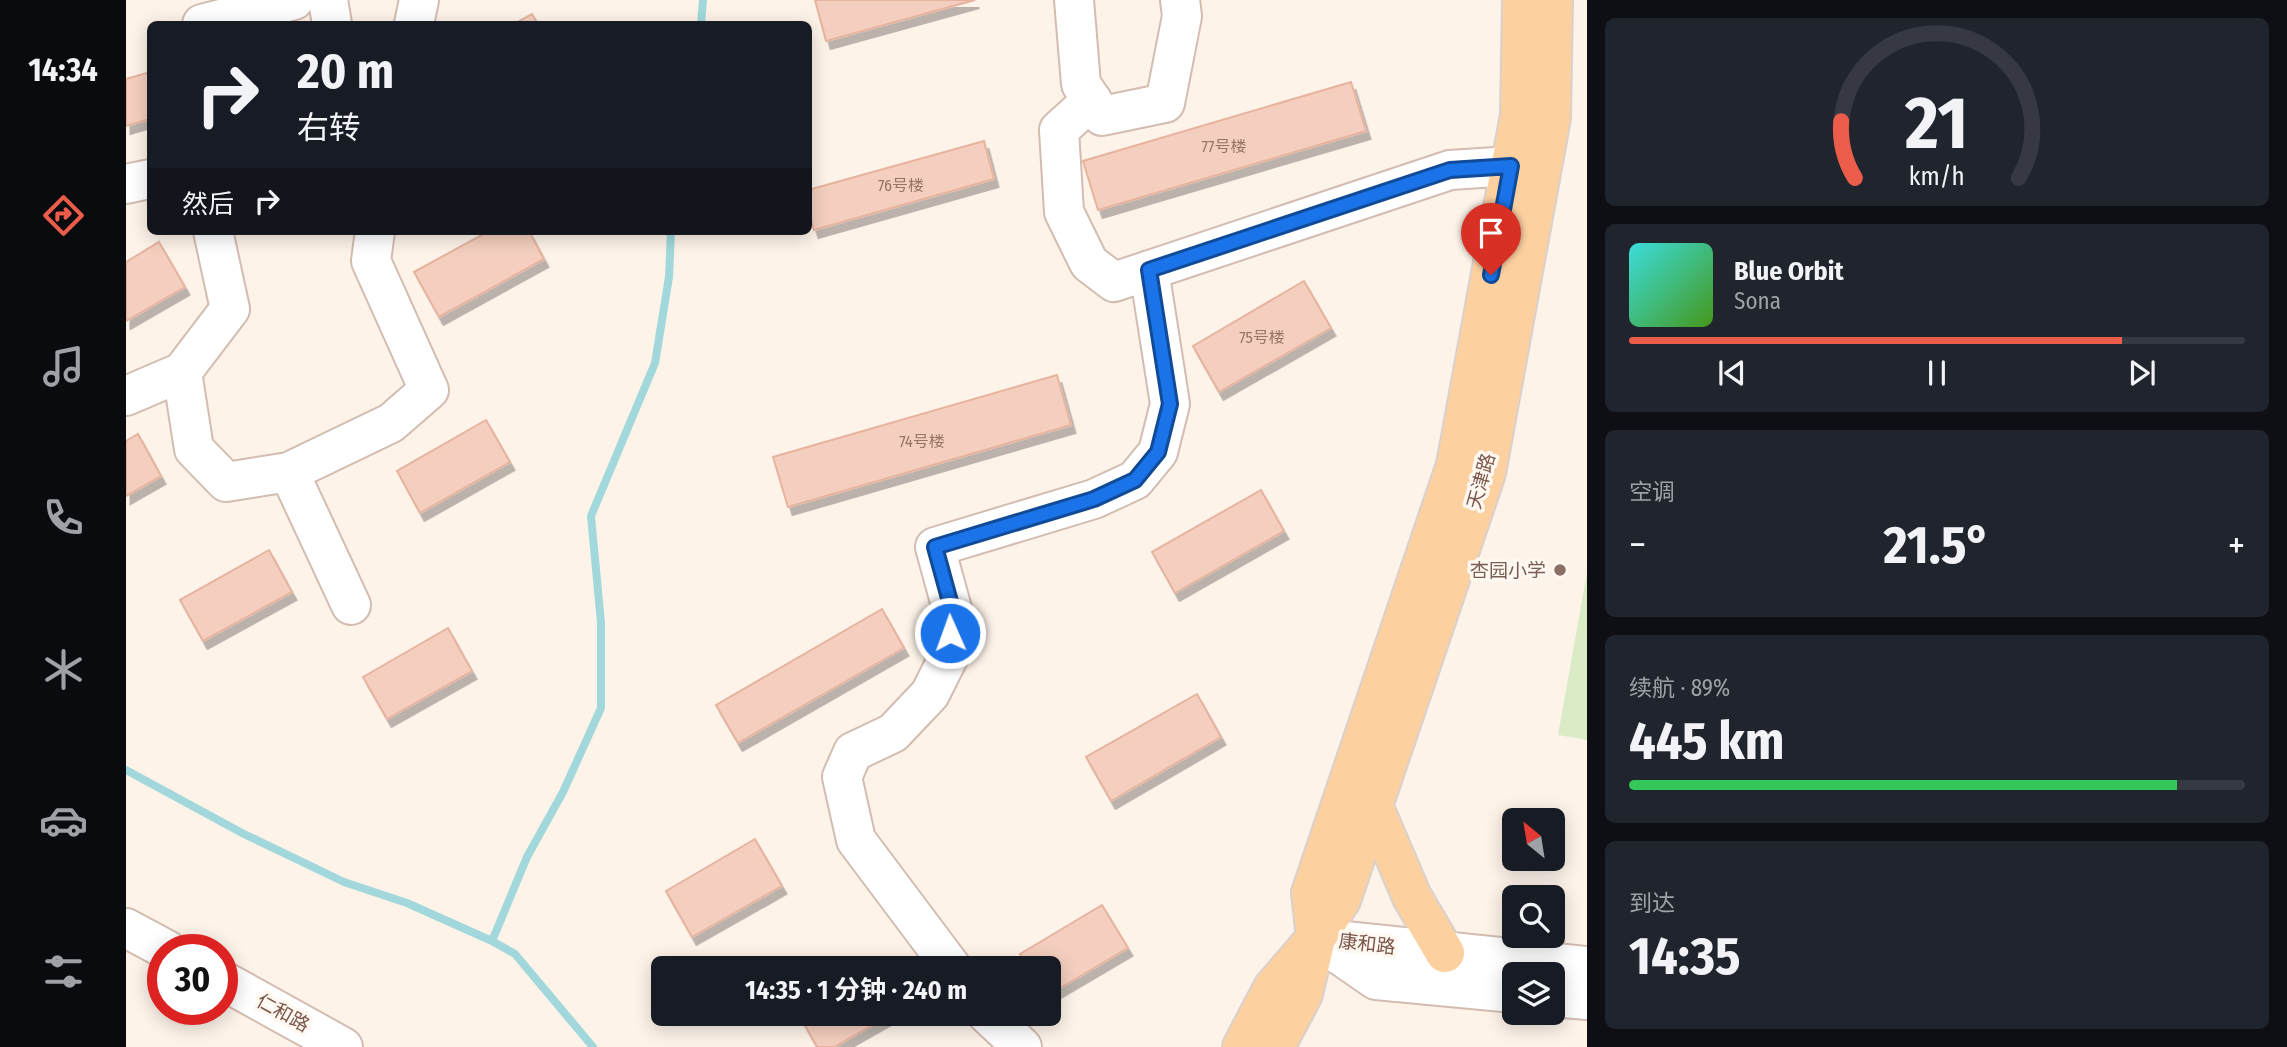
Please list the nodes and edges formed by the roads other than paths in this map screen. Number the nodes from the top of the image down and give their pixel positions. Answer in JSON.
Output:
{"nodes":[{"id":1,"x":294,"y":0,"type":"edge"},
{"id":2,"x":328,"y":0,"type":"edge"},
{"id":3,"x":418,"y":0,"type":"edge"},
{"id":4,"x":1074,"y":0,"type":"edge"},
{"id":5,"x":1180,"y":0,"type":"edge"},
{"id":6,"x":1522,"y":0,"type":"edge"},
{"id":7,"x":1553,"y":0,"type":"edge"},
{"id":8,"x":214,"y":21,"type":"edge"},
{"id":9,"x":332,"y":21,"type":"edge"},
{"id":10,"x":414,"y":21,"type":"edge"},
{"id":11,"x":1092,"y":100,"type":"junction"},
{"id":12,"x":1511,"y":166,"type":"junction"},
{"id":13,"x":147,"y":179,"type":"edge"},
{"id":14,"x":126,"y":184,"type":"edge"},
{"id":15,"x":214,"y":235,"type":"edge"},
{"id":16,"x":374,"y":235,"type":"edge"},
{"id":17,"x":1149,"y":270,"type":"junction"},
{"id":18,"x":182,"y":372,"type":"junction"},
{"id":19,"x":126,"y":396,"type":"edge"},
{"id":20,"x":289,"y":472,"type":"junction"},
{"id":21,"x":351,"y":605,"type":"dead end"},
{"id":22,"x":1373,"y":803,"type":"junction"},
{"id":23,"x":126,"y":928,"type":"edge"},
{"id":24,"x":1316,"y":938,"type":"junction"},
{"id":25,"x":147,"y":939,"type":"edge"},
{"id":26,"x":126,"y":945,"type":"edge"},
{"id":27,"x":1445,"y":953,"type":"junction"},
{"id":28,"x":147,"y":956,"type":"edge"},
{"id":29,"x":943,"y":956,"type":"edge"},
{"id":30,"x":1587,"y":966,"type":"edge"},
{"id":31,"x":238,"y":989,"type":"edge"},
{"id":32,"x":1502,"y":992,"type":"edge"},
{"id":33,"x":1565,"y":998,"type":"edge"},
{"id":34,"x":1587,"y":1000,"type":"edge"},
{"id":35,"x":238,"y":1006,"type":"edge"},
{"id":36,"x":1000,"y":1026,"type":"edge"},
{"id":37,"x":313,"y":1047,"type":"edge"},
{"id":38,"x":343,"y":1047,"type":"edge"},
{"id":39,"x":1022,"y":1047,"type":"edge"},
{"id":40,"x":1242,"y":1047,"type":"edge"},
{"id":41,"x":1275,"y":1047,"type":"edge"}],
"edges":[{"from":1,"to":8,"type":"street"},
{"from":2,"to":9,"type":"street"},
{"from":3,"to":10,"type":"street"},
{"from":4,"to":11,"type":"street"},
{"from":5,"to":11,"type":"street"},
{"from":6,"to":12,"type":"main road","name":"天津路"},
{"from":7,"to":22,"type":"main road","name":"天津路"},
{"from":11,"to":17,"type":"street"},
{"from":12,"to":17,"type":"street"},
{"from":12,"to":24,"type":"main road","name":"天津路"},
{"from":13,"to":14,"type":"street"},
{"from":15,"to":18,"type":"street"},
{"from":16,"to":20,"type":"street"},
{"from":17,"to":29,"type":"street"},
{"from":18,"to":19,"type":"street"},
{"from":18,"to":20,"type":"street"},
{"from":20,"to":21,"type":"street"},
{"from":22,"to":24,"type":"main road","name":"天津路"},
{"from":22,"to":27,"type":"main road"},
{"from":23,"to":25,"type":"street"},
{"from":24,"to":27,"type":"street","name":"康和路"},
{"from":24,"to":32,"type":"street","name":"康和路"},
{"from":24,"to":40,"type":"main road","name":"天津路"},
{"from":24,"to":41,"type":"main road","name":"天津路"},
{"from":26,"to":28,"type":"street"},
{"from":27,"to":30,"type":"street","name":"康和路"},
{"from":31,"to":38,"type":"street","name":"仁和路"},
{"from":33,"to":34,"type":"street"},
{"from":35,"to":37,"type":"street","name":"仁和路"},
{"from":36,"to":39,"type":"street"}]}
